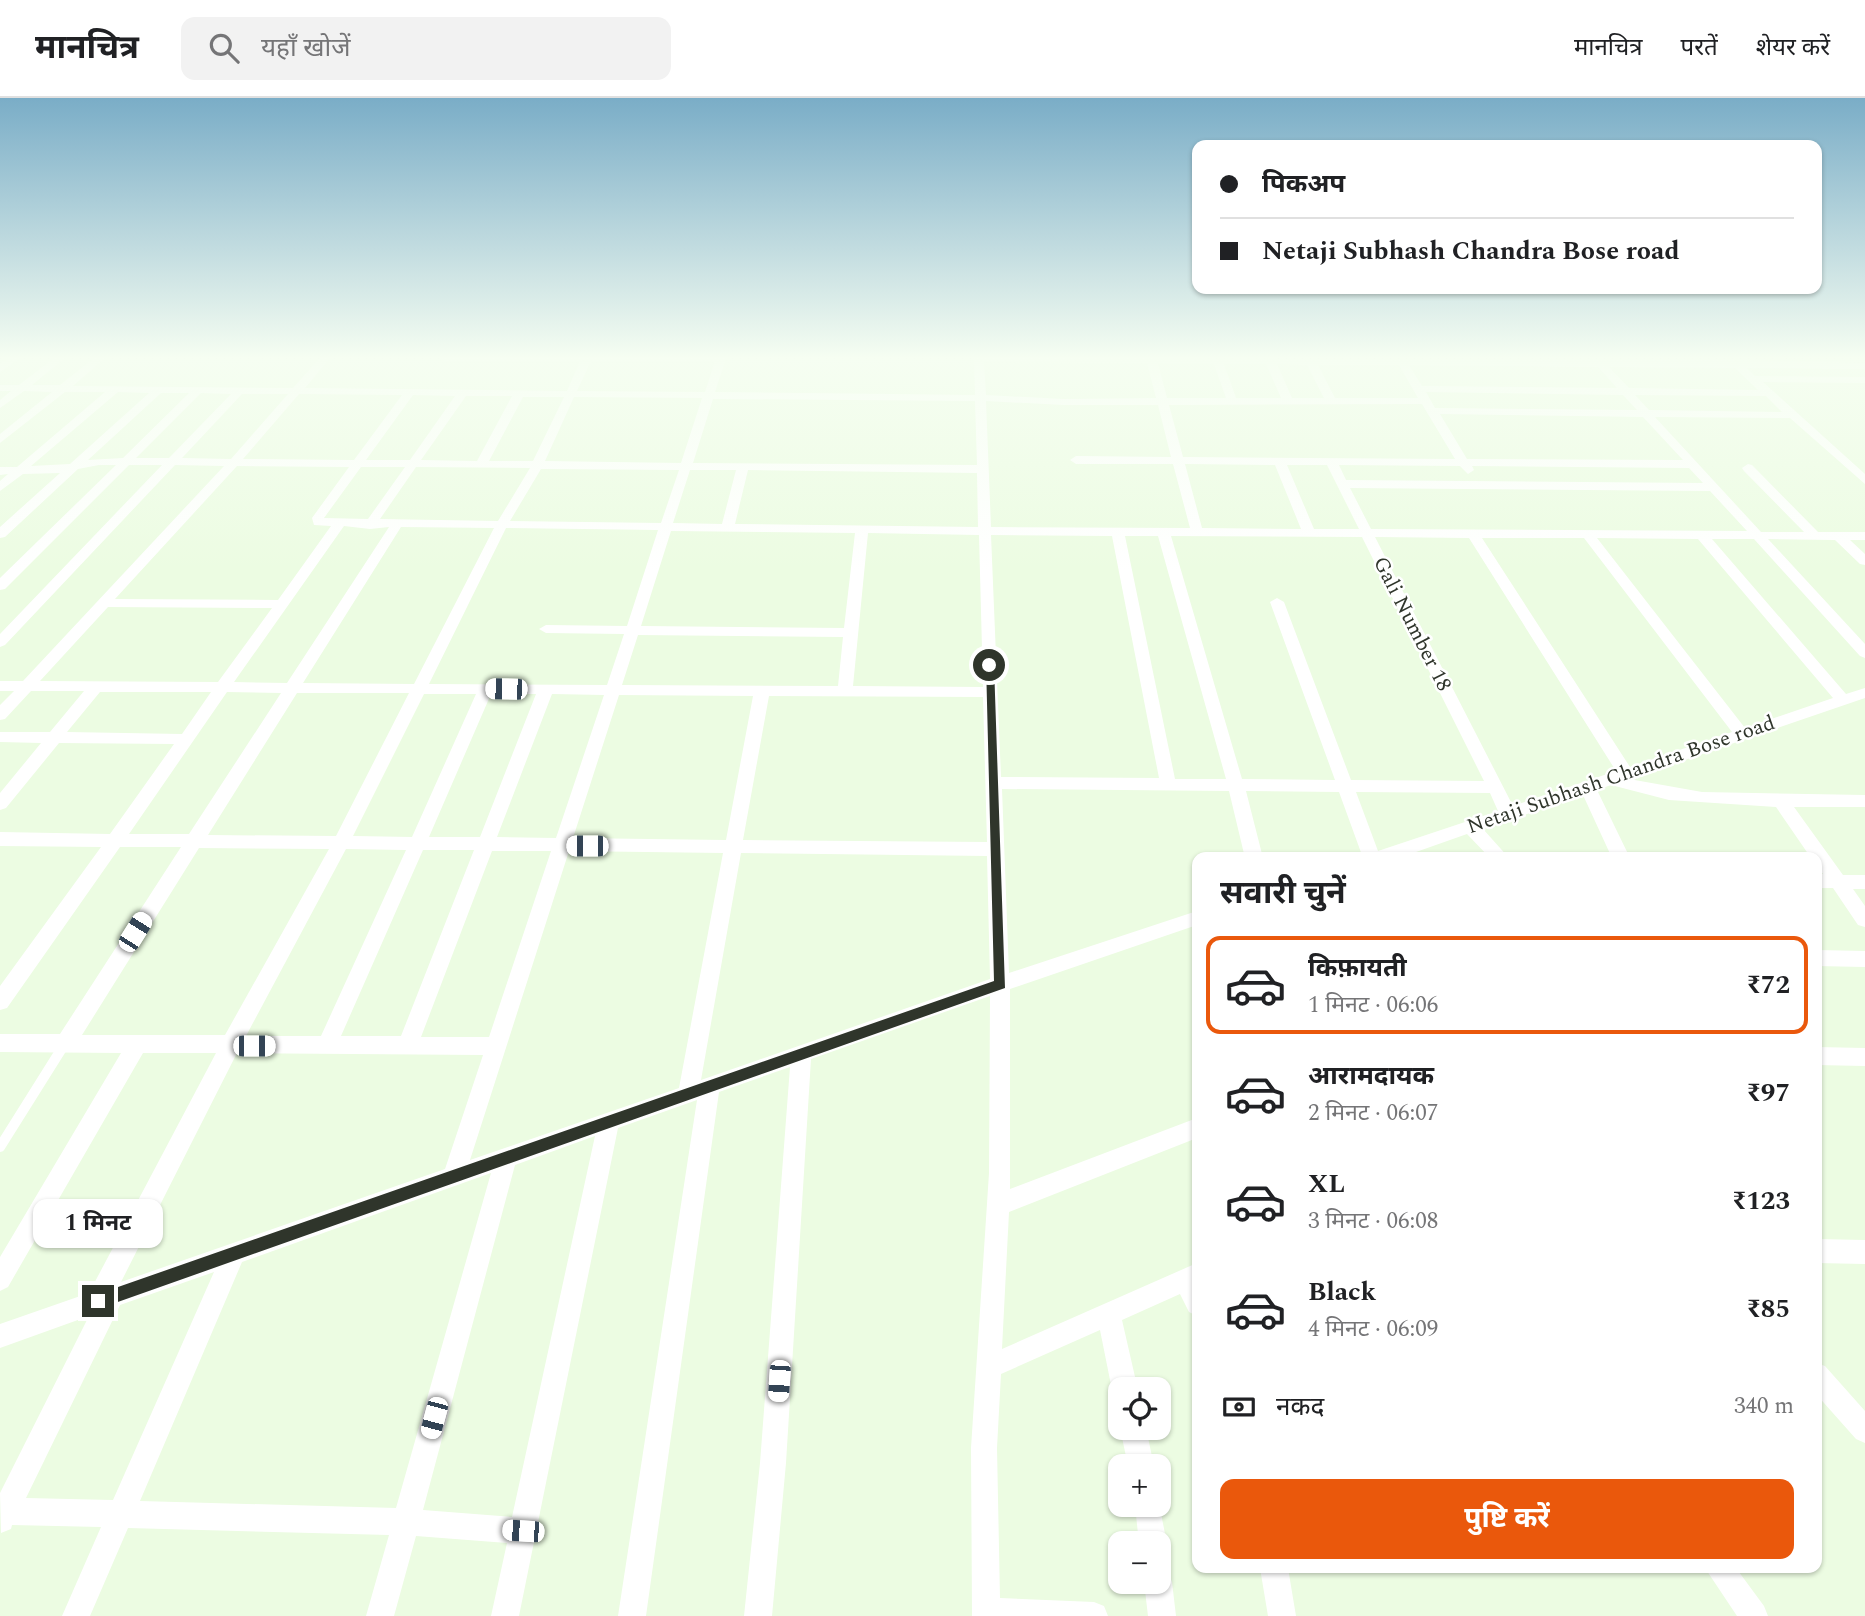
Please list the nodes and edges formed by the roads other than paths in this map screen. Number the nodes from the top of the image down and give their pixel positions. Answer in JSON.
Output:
{"nodes":[{"id":1,"x":69,"y":429,"type":"edge"},
{"id":2,"x":116,"y":429,"type":"edge"},
{"id":3,"x":159,"y":429,"type":"edge"},
{"id":4,"x":203,"y":429,"type":"edge"},
{"id":5,"x":262,"y":429,"type":"edge"},
{"id":6,"x":382,"y":429,"type":"edge"},
{"id":7,"x":438,"y":429,"type":"edge"},
{"id":8,"x":500,"y":429,"type":"edge"},
{"id":9,"x":554,"y":429,"type":"edge"},
{"id":10,"x":699,"y":429,"type":"edge"},
{"id":11,"x":982,"y":429,"type":"edge"},
{"id":12,"x":1171,"y":429,"type":"edge"},
{"id":13,"x":1443,"y":429,"type":"edge"},
{"id":14,"x":1658,"y":429,"type":"edge"},
{"id":15,"x":1808,"y":429,"type":"edge"},
{"id":16,"x":1076,"y":460,"type":"dead end"},
{"id":17,"x":1177,"y":460,"type":"junction"},
{"id":18,"x":1279,"y":460,"type":"junction"},
{"id":19,"x":1330,"y":460,"type":"junction"},
{"id":20,"x":125,"y":462,"type":"junction"},
{"id":21,"x":172,"y":462,"type":"junction"},
{"id":22,"x":233,"y":462,"type":"junction"},
{"id":23,"x":1463,"y":462,"type":"junction"},
{"id":24,"x":355,"y":464,"type":"junction"},
{"id":25,"x":414,"y":464,"type":"junction"},
{"id":26,"x":1690,"y":464,"type":"junction"},
{"id":27,"x":481,"y":465,"type":"junction"},
{"id":28,"x":76,"y":466,"type":"junction"},
{"id":29,"x":537,"y":466,"type":"junction"},
{"id":30,"x":687,"y":467,"type":"junction"},
{"id":31,"x":743,"y":467,"type":"junction"},
{"id":32,"x":1748,"y":468,"type":"dead end"},
{"id":33,"x":983,"y":469,"type":"junction"},
{"id":34,"x":0,"y":471,"type":"edge"},
{"id":35,"x":20,"y":471,"type":"junction"},
{"id":36,"x":1865,"y":480,"type":"edge"},
{"id":37,"x":1342,"y":484,"type":"junction"},
{"id":38,"x":1477,"y":486,"type":"junction"},
{"id":39,"x":1711,"y":487,"type":"junction"},
{"id":40,"x":0,"y":488,"type":"edge"},
{"id":41,"x":338,"y":525,"type":"junction"},
{"id":42,"x":370,"y":525,"type":"junction"},
{"id":43,"x":396,"y":525,"type":"junction"},
{"id":44,"x":501,"y":526,"type":"junction"},
{"id":45,"x":667,"y":528,"type":"junction"},
{"id":46,"x":727,"y":528,"type":"junction"},
{"id":47,"x":862,"y":530,"type":"junction"},
{"id":48,"x":985,"y":531,"type":"junction"},
{"id":49,"x":1118,"y":532,"type":"junction"},
{"id":50,"x":1163,"y":532,"type":"junction"},
{"id":51,"x":1197,"y":532,"type":"junction"},
{"id":52,"x":1309,"y":533,"type":"junction"},
{"id":53,"x":1366,"y":533,"type":"junction"},
{"id":54,"x":1474,"y":533,"type":"junction"},
{"id":55,"x":0,"y":534,"type":"edge"},
{"id":56,"x":1587,"y":534,"type":"junction"},
{"id":57,"x":1701,"y":534,"type":"junction"},
{"id":58,"x":1755,"y":535,"type":"junction"},
{"id":59,"x":1815,"y":536,"type":"junction"},
{"id":60,"x":1865,"y":536,"type":"edge"},
{"id":61,"x":1840,"y":537,"type":"junction"},
{"id":62,"x":1865,"y":561,"type":"edge"},
{"id":63,"x":0,"y":586,"type":"edge"},
{"id":64,"x":1277,"y":602,"type":"dead end"},
{"id":65,"x":102,"y":603,"type":"junction"},
{"id":66,"x":281,"y":604,"type":"junction"},
{"id":67,"x":546,"y":629,"type":"dead end"},
{"id":68,"x":634,"y":629,"type":"junction"},
{"id":69,"x":850,"y":633,"type":"junction"},
{"id":70,"x":0,"y":642,"type":"edge"},
{"id":71,"x":1865,"y":653,"type":"edge"},
{"id":72,"x":0,"y":686,"type":"edge"},
{"id":73,"x":26,"y":687,"type":"junction"},
{"id":74,"x":96,"y":687,"type":"junction"},
{"id":75,"x":222,"y":688,"type":"junction"},
{"id":76,"x":293,"y":688,"type":"junction"},
{"id":77,"x":419,"y":688,"type":"junction"},
{"id":78,"x":486,"y":689,"type":"junction"},
{"id":79,"x":546,"y":689,"type":"junction"},
{"id":80,"x":614,"y":690,"type":"junction"},
{"id":81,"x":762,"y":690,"type":"junction"},
{"id":82,"x":845,"y":691,"type":"junction"},
{"id":83,"x":990,"y":692,"type":"junction"},
{"id":84,"x":1865,"y":693,"type":"edge"},
{"id":85,"x":1843,"y":701,"type":"junction"},
{"id":86,"x":0,"y":715,"type":"edge"},
{"id":87,"x":1742,"y":735,"type":"junction"},
{"id":88,"x":0,"y":737,"type":"edge"},
{"id":89,"x":55,"y":737,"type":"junction"},
{"id":90,"x":185,"y":739,"type":"junction"},
{"id":91,"x":1618,"y":776,"type":"junction"},
{"id":92,"x":993,"y":783,"type":"junction"},
{"id":93,"x":1168,"y":785,"type":"junction"},
{"id":94,"x":1236,"y":785,"type":"junction"},
{"id":95,"x":1344,"y":786,"type":"junction"},
{"id":96,"x":1494,"y":787,"type":"junction"},
{"id":97,"x":1588,"y":787,"type":"junction"},
{"id":98,"x":1780,"y":800,"type":"junction"},
{"id":99,"x":1865,"y":801,"type":"edge"},
{"id":100,"x":0,"y":804,"type":"edge"},
{"id":101,"x":1508,"y":813,"type":"junction"},
{"id":102,"x":1470,"y":826,"type":"junction"},
{"id":103,"x":0,"y":839,"type":"edge"},
{"id":104,"x":112,"y":840,"type":"junction"},
{"id":105,"x":193,"y":842,"type":"junction"},
{"id":106,"x":340,"y":844,"type":"junction"},
{"id":107,"x":415,"y":845,"type":"junction"},
{"id":108,"x":486,"y":845,"type":"junction"},
{"id":109,"x":563,"y":846,"type":"junction"},
{"id":110,"x":734,"y":847,"type":"junction"},
{"id":111,"x":995,"y":849,"type":"junction"},
{"id":112,"x":1253,"y":852,"type":"edge"},
{"id":113,"x":1372,"y":852,"type":"edge"},
{"id":114,"x":1393,"y":852,"type":"edge"},
{"id":115,"x":1495,"y":852,"type":"edge"},
{"id":116,"x":1618,"y":852,"type":"edge"},
{"id":117,"x":1817,"y":852,"type":"edge"},
{"id":118,"x":1822,"y":860,"type":"edge"},
{"id":119,"x":1822,"y":881,"type":"edge"},
{"id":120,"x":1837,"y":881,"type":"junction"},
{"id":121,"x":1865,"y":881,"type":"edge"},
{"id":122,"x":1192,"y":920,"type":"edge"},
{"id":123,"x":1865,"y":920,"type":"edge"},
{"id":124,"x":1822,"y":958,"type":"edge"},
{"id":125,"x":1865,"y":959,"type":"edge"},
{"id":126,"x":1000,"y":984,"type":"junction"},
{"id":127,"x":0,"y":1002,"type":"edge"},
{"id":128,"x":0,"y":1043,"type":"edge"},
{"id":129,"x":64,"y":1045,"type":"junction"},
{"id":130,"x":136,"y":1046,"type":"junction"},
{"id":131,"x":230,"y":1046,"type":"junction"},
{"id":132,"x":327,"y":1046,"type":"junction"},
{"id":133,"x":407,"y":1046,"type":"junction"},
{"id":134,"x":498,"y":1046,"type":"junction"},
{"id":135,"x":802,"y":1054,"type":"junction"},
{"id":136,"x":1822,"y":1056,"type":"edge"},
{"id":137,"x":1865,"y":1057,"type":"edge"},
{"id":138,"x":699,"y":1090,"type":"junction"},
{"id":139,"x":609,"y":1122,"type":"junction"},
{"id":140,"x":1192,"y":1130,"type":"edge"},
{"id":141,"x":0,"y":1147,"type":"edge"},
{"id":142,"x":506,"y":1158,"type":"junction"},
{"id":143,"x":454,"y":1176,"type":"junction"},
{"id":144,"x":998,"y":1205,"type":"junction"},
{"id":145,"x":1822,"y":1251,"type":"edge"},
{"id":146,"x":1865,"y":1252,"type":"edge"},
{"id":147,"x":234,"y":1254,"type":"junction"},
{"id":148,"x":1191,"y":1278,"type":"edge"},
{"id":149,"x":0,"y":1279,"type":"edge"},
{"id":150,"x":105,"y":1299,"type":"junction"},
{"id":151,"x":1109,"y":1314,"type":"junction"},
{"id":152,"x":0,"y":1336,"type":"edge"},
{"id":153,"x":989,"y":1367,"type":"junction"},
{"id":154,"x":1122,"y":1377,"type":"edge"},
{"id":155,"x":1822,"y":1382,"type":"edge"},
{"id":156,"x":1865,"y":1430,"type":"edge"},
{"id":157,"x":121,"y":1513,"type":"junction"},
{"id":158,"x":2,"y":1516,"type":"edge"},
{"id":159,"x":405,"y":1522,"type":"junction"},
{"id":160,"x":523,"y":1531,"type":"junction"},
{"id":161,"x":1275,"y":1573,"type":"edge"},
{"id":162,"x":1723,"y":1573,"type":"edge"},
{"id":163,"x":1159,"y":1594,"type":"edge"},
{"id":164,"x":986,"y":1614,"type":"edge"},
{"id":165,"x":76,"y":1616,"type":"edge"},
{"id":166,"x":380,"y":1616,"type":"edge"},
{"id":167,"x":505,"y":1616,"type":"edge"},
{"id":168,"x":632,"y":1616,"type":"edge"},
{"id":169,"x":758,"y":1616,"type":"edge"},
{"id":170,"x":1094,"y":1616,"type":"edge"},
{"id":171,"x":1162,"y":1616,"type":"edge"},
{"id":172,"x":1282,"y":1616,"type":"edge"},
{"id":173,"x":1754,"y":1616,"type":"edge"}],
"edges":[{"from":1,"to":35,"type":"street"},
{"from":2,"to":28,"type":"street"},
{"from":3,"to":20,"type":"street"},
{"from":4,"to":21,"type":"street"},
{"from":5,"to":22,"type":"street"},
{"from":6,"to":24,"type":"street"},
{"from":7,"to":25,"type":"street"},
{"from":8,"to":27,"type":"street"},
{"from":9,"to":29,"type":"street"},
{"from":10,"to":30,"type":"street"},
{"from":11,"to":33,"type":"street"},
{"from":12,"to":17,"type":"street"},
{"from":13,"to":23,"type":"street"},
{"from":14,"to":26,"type":"street"},
{"from":15,"to":36,"type":"street"},
{"from":16,"to":17,"type":"street"},
{"from":17,"to":18,"type":"street"},
{"from":17,"to":51,"type":"street"},
{"from":18,"to":19,"type":"street"},
{"from":18,"to":52,"type":"street"},
{"from":19,"to":23,"type":"street"},
{"from":19,"to":37,"type":"street","name":"Gali Number 18"},
{"from":20,"to":21,"type":"street"},
{"from":20,"to":28,"type":"street"},
{"from":20,"to":63,"type":"street"},
{"from":21,"to":22,"type":"street"},
{"from":21,"to":70,"type":"street"},
{"from":22,"to":24,"type":"street"},
{"from":22,"to":65,"type":"street"},
{"from":23,"to":26,"type":"street"},
{"from":23,"to":38,"type":"street"},
{"from":24,"to":25,"type":"street"},
{"from":24,"to":41,"type":"street"},
{"from":25,"to":27,"type":"street"},
{"from":25,"to":42,"type":"street"},
{"from":26,"to":39,"type":"street"},
{"from":27,"to":29,"type":"street"},
{"from":28,"to":35,"type":"street"},
{"from":28,"to":55,"type":"street"},
{"from":29,"to":30,"type":"street"},
{"from":29,"to":44,"type":"street"},
{"from":30,"to":31,"type":"street"},
{"from":30,"to":45,"type":"street"},
{"from":31,"to":33,"type":"street"},
{"from":31,"to":46,"type":"street"},
{"from":32,"to":59,"type":"street"},
{"from":33,"to":48,"type":"street"},
{"from":34,"to":35,"type":"street"},
{"from":35,"to":40,"type":"street"},
{"from":37,"to":38,"type":"street"},
{"from":37,"to":53,"type":"street","name":"Gali Number 18"},
{"from":38,"to":39,"type":"street"},
{"from":39,"to":58,"type":"street"},
{"from":41,"to":42,"type":"street"},
{"from":41,"to":66,"type":"street"},
{"from":42,"to":43,"type":"street"},
{"from":43,"to":44,"type":"street"},
{"from":43,"to":76,"type":"street"},
{"from":44,"to":45,"type":"street"},
{"from":44,"to":77,"type":"street"},
{"from":45,"to":46,"type":"street"},
{"from":45,"to":68,"type":"street"},
{"from":46,"to":47,"type":"street"},
{"from":47,"to":48,"type":"street"},
{"from":47,"to":69,"type":"street"},
{"from":48,"to":49,"type":"street"},
{"from":48,"to":83,"type":"street"},
{"from":49,"to":50,"type":"street"},
{"from":49,"to":93,"type":"street"},
{"from":50,"to":51,"type":"street"},
{"from":50,"to":94,"type":"street"},
{"from":51,"to":52,"type":"street"},
{"from":52,"to":53,"type":"street"},
{"from":53,"to":54,"type":"street"},
{"from":53,"to":96,"type":"street","name":"Gali Number 18"},
{"from":54,"to":56,"type":"street"},
{"from":54,"to":91,"type":"street"},
{"from":56,"to":57,"type":"street"},
{"from":56,"to":87,"type":"street"},
{"from":57,"to":58,"type":"street"},
{"from":57,"to":85,"type":"street"},
{"from":58,"to":59,"type":"street"},
{"from":58,"to":71,"type":"street"},
{"from":59,"to":61,"type":"street"},
{"from":60,"to":61,"type":"street"},
{"from":61,"to":62,"type":"street"},
{"from":64,"to":95,"type":"street"},
{"from":65,"to":66,"type":"street"},
{"from":65,"to":73,"type":"street"},
{"from":66,"to":75,"type":"street"},
{"from":67,"to":68,"type":"street"},
{"from":68,"to":69,"type":"street"},
{"from":68,"to":80,"type":"street"},
{"from":69,"to":82,"type":"street"},
{"from":72,"to":73,"type":"street"},
{"from":73,"to":74,"type":"street"},
{"from":73,"to":86,"type":"street"},
{"from":74,"to":75,"type":"street"},
{"from":74,"to":89,"type":"street"},
{"from":75,"to":76,"type":"street"},
{"from":75,"to":90,"type":"street"},
{"from":76,"to":77,"type":"street"},
{"from":76,"to":105,"type":"street"},
{"from":77,"to":78,"type":"street"},
{"from":77,"to":106,"type":"street"},
{"from":78,"to":79,"type":"street"},
{"from":78,"to":107,"type":"street"},
{"from":79,"to":80,"type":"street"},
{"from":79,"to":108,"type":"street"},
{"from":80,"to":81,"type":"street"},
{"from":80,"to":109,"type":"street"},
{"from":81,"to":82,"type":"street"},
{"from":81,"to":110,"type":"street"},
{"from":82,"to":83,"type":"street"},
{"from":83,"to":92,"type":"street"},
{"from":84,"to":85,"type":"street","name":"Netaji Subhash Chandra Bose road"},
{"from":85,"to":87,"type":"street","name":"Netaji Subhash Chandra Bose road"},
{"from":87,"to":91,"type":"street","name":"Netaji Subhash Chandra Bose road"},
{"from":88,"to":89,"type":"street"},
{"from":89,"to":90,"type":"street"},
{"from":89,"to":100,"type":"street"},
{"from":90,"to":104,"type":"street"},
{"from":91,"to":97,"type":"street","name":"Netaji Subhash Chandra Bose road"},
{"from":91,"to":98,"type":"street"},
{"from":92,"to":93,"type":"street"},
{"from":92,"to":111,"type":"street"},
{"from":93,"to":94,"type":"street"},
{"from":94,"to":95,"type":"street"},
{"from":94,"to":112,"type":"street"},
{"from":95,"to":96,"type":"street"},
{"from":95,"to":113,"type":"street"},
{"from":96,"to":101,"type":"street","name":"Gali Number 18"},
{"from":97,"to":101,"type":"street","name":"Netaji Subhash Chandra Bose road"},
{"from":97,"to":116,"type":"street"},
{"from":98,"to":99,"type":"street"},
{"from":98,"to":117,"type":"street"},
{"from":101,"to":102,"type":"street","name":"Netaji Subhash Chandra Bose road"},
{"from":102,"to":114,"type":"street","name":"Netaji Subhash Chandra Bose road"},
{"from":102,"to":115,"type":"street"},
{"from":103,"to":104,"type":"street"},
{"from":104,"to":105,"type":"street"},
{"from":104,"to":127,"type":"street"},
{"from":105,"to":106,"type":"street"},
{"from":105,"to":129,"type":"street"},
{"from":106,"to":107,"type":"street"},
{"from":106,"to":131,"type":"street"},
{"from":107,"to":108,"type":"street"},
{"from":107,"to":132,"type":"street"},
{"from":108,"to":109,"type":"street"},
{"from":108,"to":133,"type":"street"},
{"from":109,"to":110,"type":"street"},
{"from":109,"to":134,"type":"street"},
{"from":110,"to":111,"type":"street"},
{"from":110,"to":138,"type":"street"},
{"from":111,"to":126,"type":"street"},
{"from":118,"to":120,"type":"street"},
{"from":119,"to":120,"type":"street"},
{"from":120,"to":121,"type":"street"},
{"from":120,"to":123,"type":"street"},
{"from":122,"to":126,"type":"street"},
{"from":124,"to":125,"type":"street"},
{"from":126,"to":135,"type":"street"},
{"from":126,"to":144,"type":"street"},
{"from":128,"to":129,"type":"street"},
{"from":129,"to":130,"type":"street"},
{"from":129,"to":141,"type":"lane"},
{"from":130,"to":131,"type":"street"},
{"from":130,"to":149,"type":"street"},
{"from":131,"to":132,"type":"street"},
{"from":131,"to":150,"type":"street"},
{"from":132,"to":133,"type":"street"},
{"from":133,"to":134,"type":"street"},
{"from":134,"to":143,"type":"street"},
{"from":135,"to":138,"type":"street"},
{"from":135,"to":169,"type":"street"},
{"from":136,"to":137,"type":"street"},
{"from":138,"to":139,"type":"street"},
{"from":138,"to":168,"type":"street"},
{"from":139,"to":142,"type":"street"},
{"from":139,"to":160,"type":"street"},
{"from":140,"to":144,"type":"street"},
{"from":142,"to":143,"type":"street"},
{"from":142,"to":159,"type":"street"},
{"from":143,"to":147,"type":"street"},
{"from":144,"to":153,"type":"street"},
{"from":145,"to":146,"type":"street"},
{"from":147,"to":150,"type":"street"},
{"from":147,"to":157,"type":"street"},
{"from":148,"to":151,"type":"street"},
{"from":150,"to":152,"type":"street"},
{"from":150,"to":158,"type":"street"},
{"from":151,"to":153,"type":"street"},
{"from":151,"to":154,"type":"street"},
{"from":153,"to":164,"type":"street"},
{"from":155,"to":156,"type":"street"},
{"from":157,"to":158,"type":"street"},
{"from":157,"to":159,"type":"street"},
{"from":157,"to":165,"type":"street"},
{"from":159,"to":160,"type":"street"},
{"from":159,"to":166,"type":"street"},
{"from":160,"to":167,"type":"street"},
{"from":161,"to":172,"type":"street"},
{"from":162,"to":173,"type":"street"},
{"from":163,"to":171,"type":"street"},
{"from":164,"to":170,"type":"street"}]}
